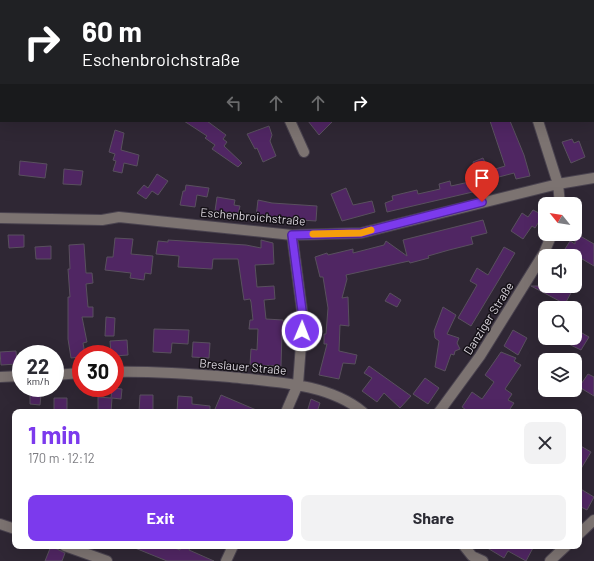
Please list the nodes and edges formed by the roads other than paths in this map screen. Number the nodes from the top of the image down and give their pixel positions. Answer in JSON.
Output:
{"nodes":[{"id":1,"x":290,"y":122,"type":"edge"},
{"id":2,"x":538,"y":122,"type":"edge"},
{"id":3,"x":304,"y":152,"type":"dead end"},
{"id":4,"x":594,"y":178,"type":"edge"},
{"id":5,"x":558,"y":184,"type":"junction"},
{"id":6,"x":559,"y":197,"type":"edge"},
{"id":7,"x":0,"y":218,"type":"edge"},
{"id":8,"x":292,"y":235,"type":"junction"},
{"id":9,"x":549,"y":241,"type":"edge"},
{"id":10,"x":124,"y":372,"type":"edge"},
{"id":11,"x":12,"y":376,"type":"edge"},
{"id":12,"x":0,"y":377,"type":"edge"},
{"id":13,"x":298,"y":384,"type":"junction"},
{"id":14,"x":287,"y":409,"type":"edge"},
{"id":15,"x":358,"y":409,"type":"edge"},
{"id":16,"x":441,"y":409,"type":"edge"},
{"id":17,"x":594,"y":520,"type":"edge"},
{"id":18,"x":0,"y":524,"type":"edge"},
{"id":19,"x":12,"y":528,"type":"edge"},
{"id":20,"x":582,"y":531,"type":"edge"},
{"id":21,"x":70,"y":549,"type":"edge"},
{"id":22,"x":232,"y":549,"type":"edge"},
{"id":23,"x":466,"y":549,"type":"edge"},
{"id":24,"x":563,"y":549,"type":"edge"},
{"id":25,"x":81,"y":556,"type":"edge"},
{"id":26,"x":107,"y":561,"type":"edge"},
{"id":27,"x":226,"y":561,"type":"edge"},
{"id":28,"x":483,"y":561,"type":"edge"},
{"id":29,"x":550,"y":561,"type":"edge"}],
"edges":[{"from":1,"to":3,"type":"street"},
{"from":2,"to":5,"type":"street"},
{"from":4,"to":5,"type":"street","name":"Eschenbroichstraße"},
{"from":5,"to":6,"type":"street"},
{"from":5,"to":8,"type":"street","name":"Eschenbroichstraße"},
{"from":7,"to":8,"type":"street","name":"Eschenbroichstraße"},
{"from":8,"to":13,"type":"street"},
{"from":9,"to":16,"type":"street","name":"Danziger Straße"},
{"from":10,"to":13,"type":"street","name":"Breslauer Straße"},
{"from":11,"to":12,"type":"street"},
{"from":13,"to":14,"type":"street"},
{"from":13,"to":15,"type":"street","name":"Breslauer Straße"},
{"from":17,"to":20,"type":"street"},
{"from":18,"to":19,"type":"street"},
{"from":21,"to":25,"type":"street"},
{"from":22,"to":27,"type":"street"},
{"from":23,"to":28,"type":"street"},
{"from":24,"to":29,"type":"street"},
{"from":25,"to":26,"type":"street"}]}
